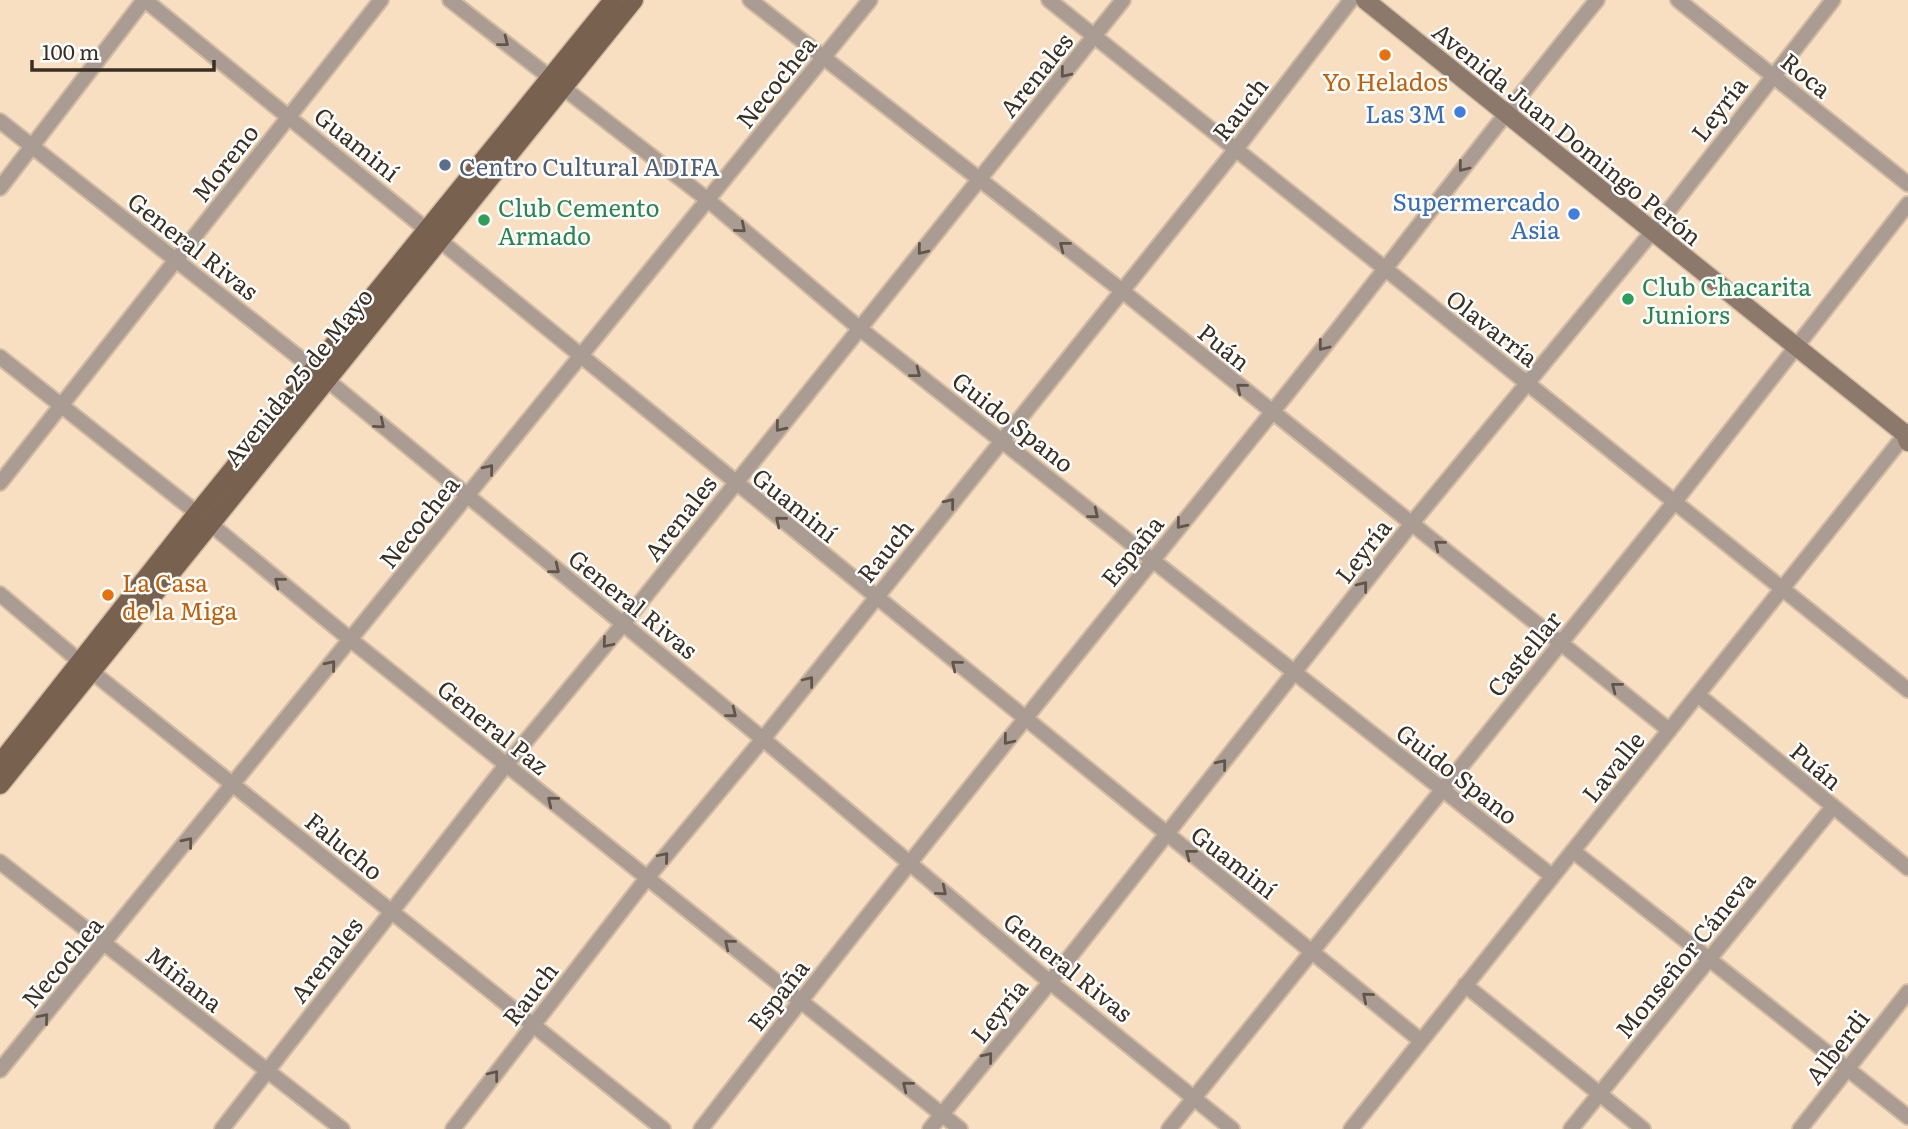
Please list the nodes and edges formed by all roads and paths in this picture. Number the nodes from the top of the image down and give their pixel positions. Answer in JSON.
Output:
{"nodes":[{"id":1,"x":145,"y":0,"type":"edge"},
{"id":2,"x":381,"y":0,"type":"edge"},
{"id":3,"x":450,"y":0,"type":"edge"},
{"id":4,"x":613,"y":0,"type":"edge"},
{"id":5,"x":634,"y":0,"type":"edge"},
{"id":6,"x":750,"y":0,"type":"edge"},
{"id":7,"x":870,"y":0,"type":"edge"},
{"id":8,"x":1049,"y":0,"type":"edge"},
{"id":9,"x":1123,"y":0,"type":"edge"},
{"id":10,"x":1351,"y":0,"type":"edge"},
{"id":11,"x":1365,"y":0,"type":"edge"},
{"id":12,"x":1597,"y":0,"type":"edge"},
{"id":13,"x":1678,"y":0,"type":"edge"},
{"id":14,"x":1833,"y":0,"type":"edge"},
{"id":15,"x":1094,"y":37,"type":"junction"},
{"id":16,"x":824,"y":56,"type":"junction"},
{"id":17,"x":1772,"y":75,"type":"junction"},
{"id":18,"x":557,"y":83,"type":"junction"},
{"id":19,"x":1505,"y":113,"type":"junction"},
{"id":20,"x":288,"y":115,"type":"junction"},
{"id":21,"x":0,"y":121,"type":"edge"},
{"id":22,"x":33,"y":147,"type":"junction"},
{"id":23,"x":1236,"y":149,"type":"junction"},
{"id":24,"x":978,"y":180,"type":"junction"},
{"id":25,"x":1908,"y":184,"type":"edge"},
{"id":26,"x":0,"y":188,"type":"edge"},
{"id":27,"x":708,"y":200,"type":"junction"},
{"id":28,"x":1908,"y":204,"type":"edge"},
{"id":29,"x":1652,"y":232,"type":"junction"},
{"id":30,"x":433,"y":233,"type":"junction"},
{"id":31,"x":176,"y":261,"type":"junction"},
{"id":32,"x":1382,"y":269,"type":"junction"},
{"id":33,"x":1121,"y":290,"type":"junction"},
{"id":34,"x":859,"y":328,"type":"junction"},
{"id":35,"x":1796,"y":348,"type":"junction"},
{"id":36,"x":581,"y":355,"type":"junction"},
{"id":37,"x":0,"y":357,"type":"edge"},
{"id":38,"x":321,"y":375,"type":"junction"},
{"id":39,"x":1527,"y":383,"type":"junction"},
{"id":40,"x":62,"y":405,"type":"junction"},
{"id":41,"x":1272,"y":413,"type":"junction"},
{"id":42,"x":1907,"y":435,"type":"edge"},
{"id":43,"x":1001,"y":439,"type":"junction"},
{"id":44,"x":0,"y":484,"type":"edge"},
{"id":45,"x":735,"y":484,"type":"junction"},
{"id":46,"x":467,"y":497,"type":"junction"},
{"id":47,"x":1676,"y":500,"type":"junction"},
{"id":48,"x":203,"y":518,"type":"junction"},
{"id":49,"x":1412,"y":523,"type":"junction"},
{"id":50,"x":1151,"y":559,"type":"junction"},
{"id":51,"x":1784,"y":590,"type":"junction"},
{"id":52,"x":0,"y":594,"type":"edge"},
{"id":53,"x":874,"y":598,"type":"junction"},
{"id":54,"x":624,"y":624,"type":"junction"},
{"id":55,"x":351,"y":640,"type":"junction"},
{"id":56,"x":1560,"y":644,"type":"junction"},
{"id":57,"x":86,"y":667,"type":"junction"},
{"id":58,"x":1294,"y":674,"type":"junction"},
{"id":59,"x":1908,"y":690,"type":"edge"},
{"id":60,"x":1698,"y":695,"type":"junction"},
{"id":61,"x":1024,"y":720,"type":"junction"},
{"id":62,"x":1670,"y":730,"type":"junction"},
{"id":63,"x":763,"y":739,"type":"junction"},
{"id":64,"x":0,"y":763,"type":"edge"},
{"id":65,"x":506,"y":765,"type":"junction"},
{"id":66,"x":235,"y":783,"type":"junction"},
{"id":67,"x":0,"y":785,"type":"edge"},
{"id":68,"x":1441,"y":789,"type":"junction"},
{"id":69,"x":1832,"y":808,"type":"junction"},
{"id":70,"x":1165,"y":835,"type":"junction"},
{"id":71,"x":1573,"y":851,"type":"junction"},
{"id":72,"x":0,"y":862,"type":"edge"},
{"id":73,"x":909,"y":863,"type":"junction"},
{"id":74,"x":1908,"y":868,"type":"edge"},
{"id":75,"x":1552,"y":876,"type":"junction"},
{"id":76,"x":647,"y":878,"type":"junction"},
{"id":77,"x":391,"y":912,"type":"junction"},
{"id":78,"x":105,"y":944,"type":"junction"},
{"id":79,"x":1311,"y":950,"type":"junction"},
{"id":80,"x":1710,"y":958,"type":"junction"},
{"id":81,"x":1050,"y":982,"type":"junction"},
{"id":82,"x":1465,"y":985,"type":"junction"},
{"id":83,"x":1908,"y":992,"type":"edge"},
{"id":84,"x":800,"y":1001,"type":"junction"},
{"id":85,"x":534,"y":1024,"type":"junction"},
{"id":86,"x":1420,"y":1040,"type":"junction"},
{"id":87,"x":1847,"y":1068,"type":"junction"},
{"id":88,"x":0,"y":1070,"type":"edge"},
{"id":89,"x":267,"y":1072,"type":"junction"},
{"id":90,"x":1600,"y":1094,"type":"junction"},
{"id":91,"x":1194,"y":1097,"type":"junction"},
{"id":92,"x":941,"y":1114,"type":"junction"},
{"id":93,"x":1908,"y":1117,"type":"edge"},
{"id":94,"x":222,"y":1129,"type":"edge"},
{"id":95,"x":342,"y":1129,"type":"edge"},
{"id":96,"x":453,"y":1129,"type":"edge"},
{"id":97,"x":663,"y":1129,"type":"edge"},
{"id":98,"x":701,"y":1129,"type":"edge"},
{"id":99,"x":930,"y":1129,"type":"edge"},
{"id":100,"x":960,"y":1129,"type":"edge"},
{"id":101,"x":1169,"y":1129,"type":"edge"},
{"id":102,"x":1232,"y":1129,"type":"edge"},
{"id":103,"x":1351,"y":1129,"type":"edge"},
{"id":104,"x":1572,"y":1129,"type":"edge"},
{"id":105,"x":1643,"y":1129,"type":"edge"},
{"id":106,"x":1800,"y":1129,"type":"edge"}],
"edges":[{"from":1,"to":20,"type":"street","name":"Guaminí"},
{"from":1,"to":22,"type":"street"},
{"from":2,"to":20,"type":"street","name":"Moreno"},
{"from":3,"to":18,"type":"street","name":"Guido Spano","one_way":true},
{"from":4,"to":18,"type":"main road","name":"Avenida 25 de Mayo"},
{"from":5,"to":18,"type":"main road","name":"Avenida 25 de Mayo"},
{"from":6,"to":16,"type":"street","name":"Puán"},
{"from":7,"to":16,"type":"street","name":"Necochea"},
{"from":8,"to":15,"type":"street","name":"Olavarría"},
{"from":9,"to":15,"type":"street","name":"Arenales"},
{"from":10,"to":23,"type":"street","name":"Rauch"},
{"from":11,"to":19,"type":"main road","name":"Avenida Juan Domingo Perón"},
{"from":12,"to":19,"type":"street","name":"España"},
{"from":13,"to":17,"type":"street","name":"Roca"},
{"from":14,"to":17,"type":"street","name":"Leyría"},
{"from":15,"to":23,"type":"street","name":"Olavarría"},
{"from":15,"to":24,"type":"street","name":"Arenales","one_way":true},
{"from":16,"to":24,"type":"street","name":"Puán"},
{"from":16,"to":27,"type":"street","name":"Necochea"},
{"from":17,"to":25,"type":"street","name":"Roca"},
{"from":17,"to":29,"type":"street","name":"Leyría"},
{"from":18,"to":27,"type":"street","name":"Guido Spano"},
{"from":18,"to":30,"type":"main road","name":"Avenida 25 de Mayo"},
{"from":19,"to":29,"type":"main road","name":"Avenida Juan Domingo Perón"},
{"from":19,"to":32,"type":"street","name":"España","one_way":true},
{"from":20,"to":30,"type":"street","name":"Guaminí"},
{"from":20,"to":31,"type":"street","name":"Moreno"},
{"from":21,"to":22,"type":"street","name":"General Rivas"},
{"from":22,"to":26,"type":"street"},
{"from":22,"to":31,"type":"street","name":"General Rivas"},
{"from":23,"to":32,"type":"street","name":"Olavarría"},
{"from":23,"to":33,"type":"street","name":"Rauch"},
{"from":33,"to":24,"type":"street","name":"Puán","one_way":true},
{"from":24,"to":34,"type":"street","name":"Arenales","one_way":true},
{"from":27,"to":34,"type":"street","name":"Guido Spano","one_way":true},
{"from":27,"to":36,"type":"street","name":"Necochea"},
{"from":28,"to":35,"type":"street","name":"Castellar"},
{"from":29,"to":35,"type":"main road","name":"Avenida Juan Domingo Perón"},
{"from":29,"to":39,"type":"street","name":"Leyría"},
{"from":30,"to":36,"type":"street","name":"Guaminí"},
{"from":30,"to":38,"type":"main road","name":"Avenida 25 de Mayo"},
{"from":31,"to":38,"type":"street","name":"General Rivas"},
{"from":31,"to":40,"type":"street","name":"Moreno"},
{"from":32,"to":39,"type":"street","name":"Olavarría"},
{"from":32,"to":41,"type":"street","name":"España","one_way":true},
{"from":41,"to":33,"type":"street","name":"Puán","one_way":true},
{"from":33,"to":43,"type":"street","name":"Rauch"},
{"from":34,"to":43,"type":"street","name":"Guido Spano","one_way":true},
{"from":34,"to":45,"type":"street","name":"Arenales","one_way":true},
{"from":35,"to":42,"type":"main road","name":"Avenida Juan Domingo Perón"},
{"from":35,"to":47,"type":"street","name":"Castellar"},
{"from":36,"to":45,"type":"street","name":"Guaminí"},
{"from":46,"to":36,"type":"street","name":"Necochea","one_way":true},
{"from":37,"to":40,"type":"street","name":"General Paz"},
{"from":38,"to":46,"type":"street","name":"General Rivas","one_way":true},
{"from":38,"to":48,"type":"main road","name":"Avenida 25 de Mayo"},
{"from":39,"to":47,"type":"street","name":"Olavarría"},
{"from":39,"to":49,"type":"street","name":"Leyría"},
{"from":40,"to":44,"type":"street","name":"Moreno"},
{"from":40,"to":48,"type":"street","name":"General Paz"},
{"from":41,"to":49,"type":"street","name":"Puán"},
{"from":41,"to":50,"type":"street","name":"España","one_way":true},
{"from":42,"to":51,"type":"street","name":"Lavalle"},
{"from":43,"to":50,"type":"street","name":"Guido Spano","one_way":true},
{"from":53,"to":43,"type":"street","name":"Rauch","one_way":true},
{"from":53,"to":45,"type":"street","name":"Guaminí","one_way":true},
{"from":45,"to":54,"type":"street","name":"Arenales"},
{"from":46,"to":54,"type":"street","name":"General Rivas","one_way":true},
{"from":46,"to":55,"type":"street","name":"Necochea"},
{"from":47,"to":51,"type":"street","name":"Olavarría"},
{"from":47,"to":56,"type":"street","name":"Castellar"},
{"from":55,"to":48,"type":"street","name":"General Paz","one_way":true},
{"from":48,"to":57,"type":"main road","name":"Avenida 25 de Mayo"},
{"from":56,"to":49,"type":"street","name":"Puán","one_way":true},
{"from":58,"to":49,"type":"street","name":"Leyría","one_way":true},
{"from":50,"to":58,"type":"street","name":"Guido Spano"},
{"from":50,"to":61,"type":"street","name":"España"},
{"from":51,"to":59,"type":"street","name":"Olavarría"},
{"from":51,"to":60,"type":"street","name":"Lavalle"},
{"from":52,"to":57,"type":"street","name":"Falucho"},
{"from":61,"to":53,"type":"street","name":"Guaminí","one_way":true},
{"from":63,"to":53,"type":"street","name":"Rauch","one_way":true},
{"from":54,"to":63,"type":"street","name":"General Rivas","one_way":true},
{"from":54,"to":65,"type":"street","name":"Arenales","one_way":true},
{"from":55,"to":65,"type":"street","name":"General Paz"},
{"from":66,"to":55,"type":"street","name":"Necochea","one_way":true},
{"from":62,"to":56,"type":"street","name":"Puán","one_way":true},
{"from":56,"to":68,"type":"street","name":"Castellar"},
{"from":57,"to":64,"type":"main road","name":"Avenida 25 de Mayo"},
{"from":57,"to":66,"type":"street","name":"Falucho"},
{"from":57,"to":67,"type":"main road","name":"Avenida 25 de Mayo"},
{"from":58,"to":68,"type":"street","name":"Guido Spano"},
{"from":70,"to":58,"type":"street","name":"Leyría","one_way":true},
{"from":60,"to":62,"type":"street","name":"Lavalle"},
{"from":60,"to":69,"type":"street","name":"Puán"},
{"from":61,"to":70,"type":"street","name":"Guaminí"},
{"from":61,"to":73,"type":"street","name":"España","one_way":true},
{"from":62,"to":71,"type":"street","name":"Lavalle"},
{"from":63,"to":73,"type":"street","name":"General Rivas"},
{"from":76,"to":63,"type":"street","name":"Rauch","one_way":true},
{"from":76,"to":65,"type":"street","name":"General Paz","one_way":true},
{"from":65,"to":77,"type":"street","name":"Arenales"},
{"from":66,"to":77,"type":"street","name":"Falucho"},
{"from":78,"to":66,"type":"street","name":"Necochea","one_way":true},
{"from":68,"to":75,"type":"street","name":"Guido Spano"},
{"from":68,"to":79,"type":"street","name":"Castellar"},
{"from":69,"to":74,"type":"street","name":"Puán"},
{"from":69,"to":80,"type":"street","name":"Monseñor Cáneva"},
{"from":79,"to":70,"type":"street","name":"Guaminí","one_way":true},
{"from":70,"to":81,"type":"street","name":"Leyría"},
{"from":71,"to":75,"type":"street","name":"Lavalle"},
{"from":71,"to":80,"type":"street"},
{"from":72,"to":78,"type":"street","name":"Miñana"},
{"from":73,"to":81,"type":"street","name":"General Rivas","one_way":true},
{"from":73,"to":84,"type":"street","name":"España"},
{"from":75,"to":82,"type":"street","name":"Lavalle"},
{"from":84,"to":76,"type":"street","name":"General Paz","one_way":true},
{"from":76,"to":85,"type":"street","name":"Rauch"},
{"from":77,"to":85,"type":"street","name":"Falucho"},
{"from":77,"to":89,"type":"street","name":"Arenales"},
{"from":88,"to":78,"type":"street","name":"Necochea","one_way":true},
{"from":78,"to":89,"type":"street","name":"Miñana"},
{"from":86,"to":79,"type":"street","name":"Guaminí","one_way":true},
{"from":79,"to":91,"type":"street","name":"Castellar"},
{"from":80,"to":87,"type":"street"},
{"from":80,"to":90,"type":"street","name":"Monseñor Cáneva"},
{"from":81,"to":91,"type":"street","name":"General Rivas"},
{"from":92,"to":81,"type":"street","name":"Leyría","one_way":true},
{"from":82,"to":86,"type":"street","name":"Lavalle"},
{"from":82,"to":90,"type":"street"},
{"from":83,"to":87,"type":"street","name":"Alberdi"},
{"from":92,"to":84,"type":"street","name":"General Paz","one_way":true},
{"from":84,"to":98,"type":"street","name":"España"},
{"from":96,"to":85,"type":"street","name":"Rauch","one_way":true},
{"from":85,"to":97,"type":"street","name":"Falucho"},
{"from":86,"to":103,"type":"street","name":"Lavalle"},
{"from":87,"to":93,"type":"street"},
{"from":87,"to":106,"type":"street","name":"Alberdi"},
{"from":89,"to":94,"type":"street","name":"Arenales"},
{"from":89,"to":95,"type":"street","name":"Miñana"},
{"from":90,"to":104,"type":"street","name":"Monseñor Cáneva"},
{"from":90,"to":105,"type":"street"},
{"from":91,"to":101,"type":"street","name":"Castellar"},
{"from":91,"to":102,"type":"street","name":"General Rivas"},
{"from":92,"to":99,"type":"street","name":"Leyría"},
{"from":92,"to":100,"type":"street","name":"General Paz"}]}
